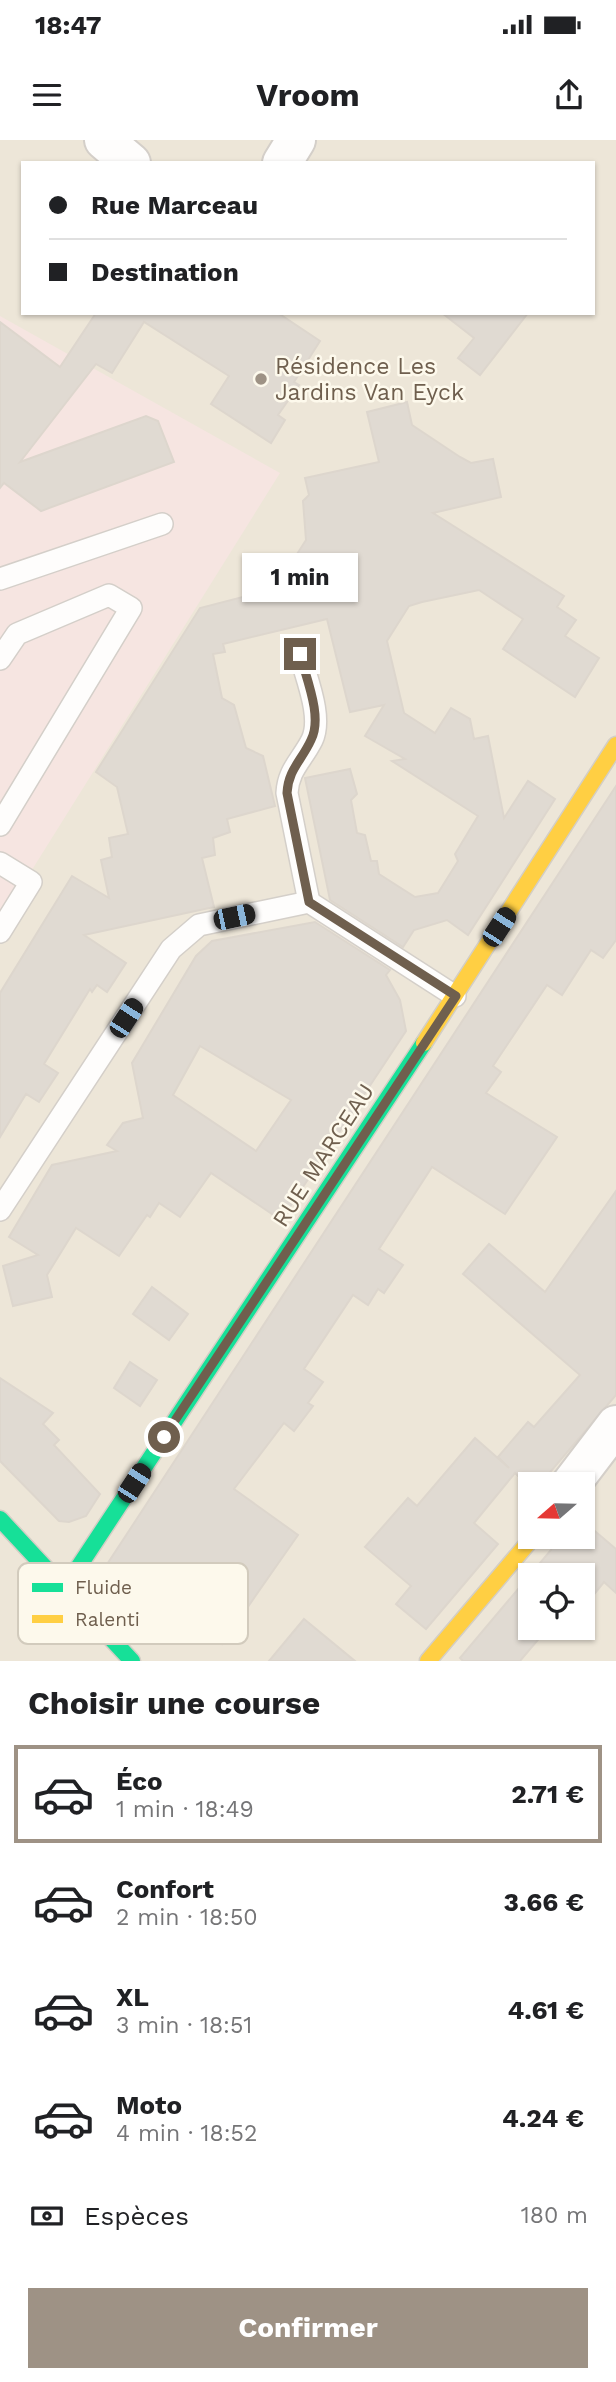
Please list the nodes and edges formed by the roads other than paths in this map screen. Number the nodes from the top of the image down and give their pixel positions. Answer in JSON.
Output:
{"nodes":[{"id":1,"x":104,"y":140,"type":"edge"},
{"id":2,"x":296,"y":140,"type":"edge"},
{"id":3,"x":129,"y":161,"type":"edge"},
{"id":4,"x":283,"y":161,"type":"edge"},
{"id":5,"x":162,"y":524,"type":"dead end"},
{"id":6,"x":0,"y":579,"type":"edge"},
{"id":7,"x":300,"y":654,"type":"dead end"},
{"id":8,"x":0,"y":659,"type":"edge"},
{"id":9,"x":616,"y":745,"type":"edge"},
{"id":10,"x":0,"y":825,"type":"edge"},
{"id":11,"x":0,"y":863,"type":"edge"},
{"id":12,"x":309,"y":902,"type":"junction"},
{"id":13,"x":0,"y":933,"type":"edge"},
{"id":14,"x":456,"y":996,"type":"junction"},
{"id":15,"x":0,"y":1210,"type":"edge"},
{"id":16,"x":616,"y":1424,"type":"edge"},
{"id":17,"x":580,"y":1472,"type":"edge"},
{"id":18,"x":0,"y":1521,"type":"edge"},
{"id":19,"x":523,"y":1549,"type":"edge"},
{"id":20,"x":40,"y":1563,"type":"edge"},
{"id":21,"x":81,"y":1563,"type":"edge"},
{"id":22,"x":116,"y":1644,"type":"edge"},
{"id":23,"x":132,"y":1661,"type":"edge"},
{"id":24,"x":428,"y":1661,"type":"edge"}],
"edges":[{"from":1,"to":3,"type":"street"},
{"from":2,"to":4,"type":"street"},
{"from":5,"to":6,"type":"lane"},
{"from":7,"to":12,"type":"lane"},
{"from":8,"to":10,"type":"lane"},
{"from":9,"to":14,"type":"street","name":"RUE MARCEAU"},
{"from":11,"to":13,"type":"lane"},
{"from":12,"to":14,"type":"lane"},
{"from":12,"to":15,"type":"lane"},
{"from":14,"to":21,"type":"street","name":"RUE MARCEAU"},
{"from":16,"to":17,"type":"street"},
{"from":18,"to":20,"type":"street"},
{"from":19,"to":24,"type":"street"},
{"from":22,"to":23,"type":"street"}]}
